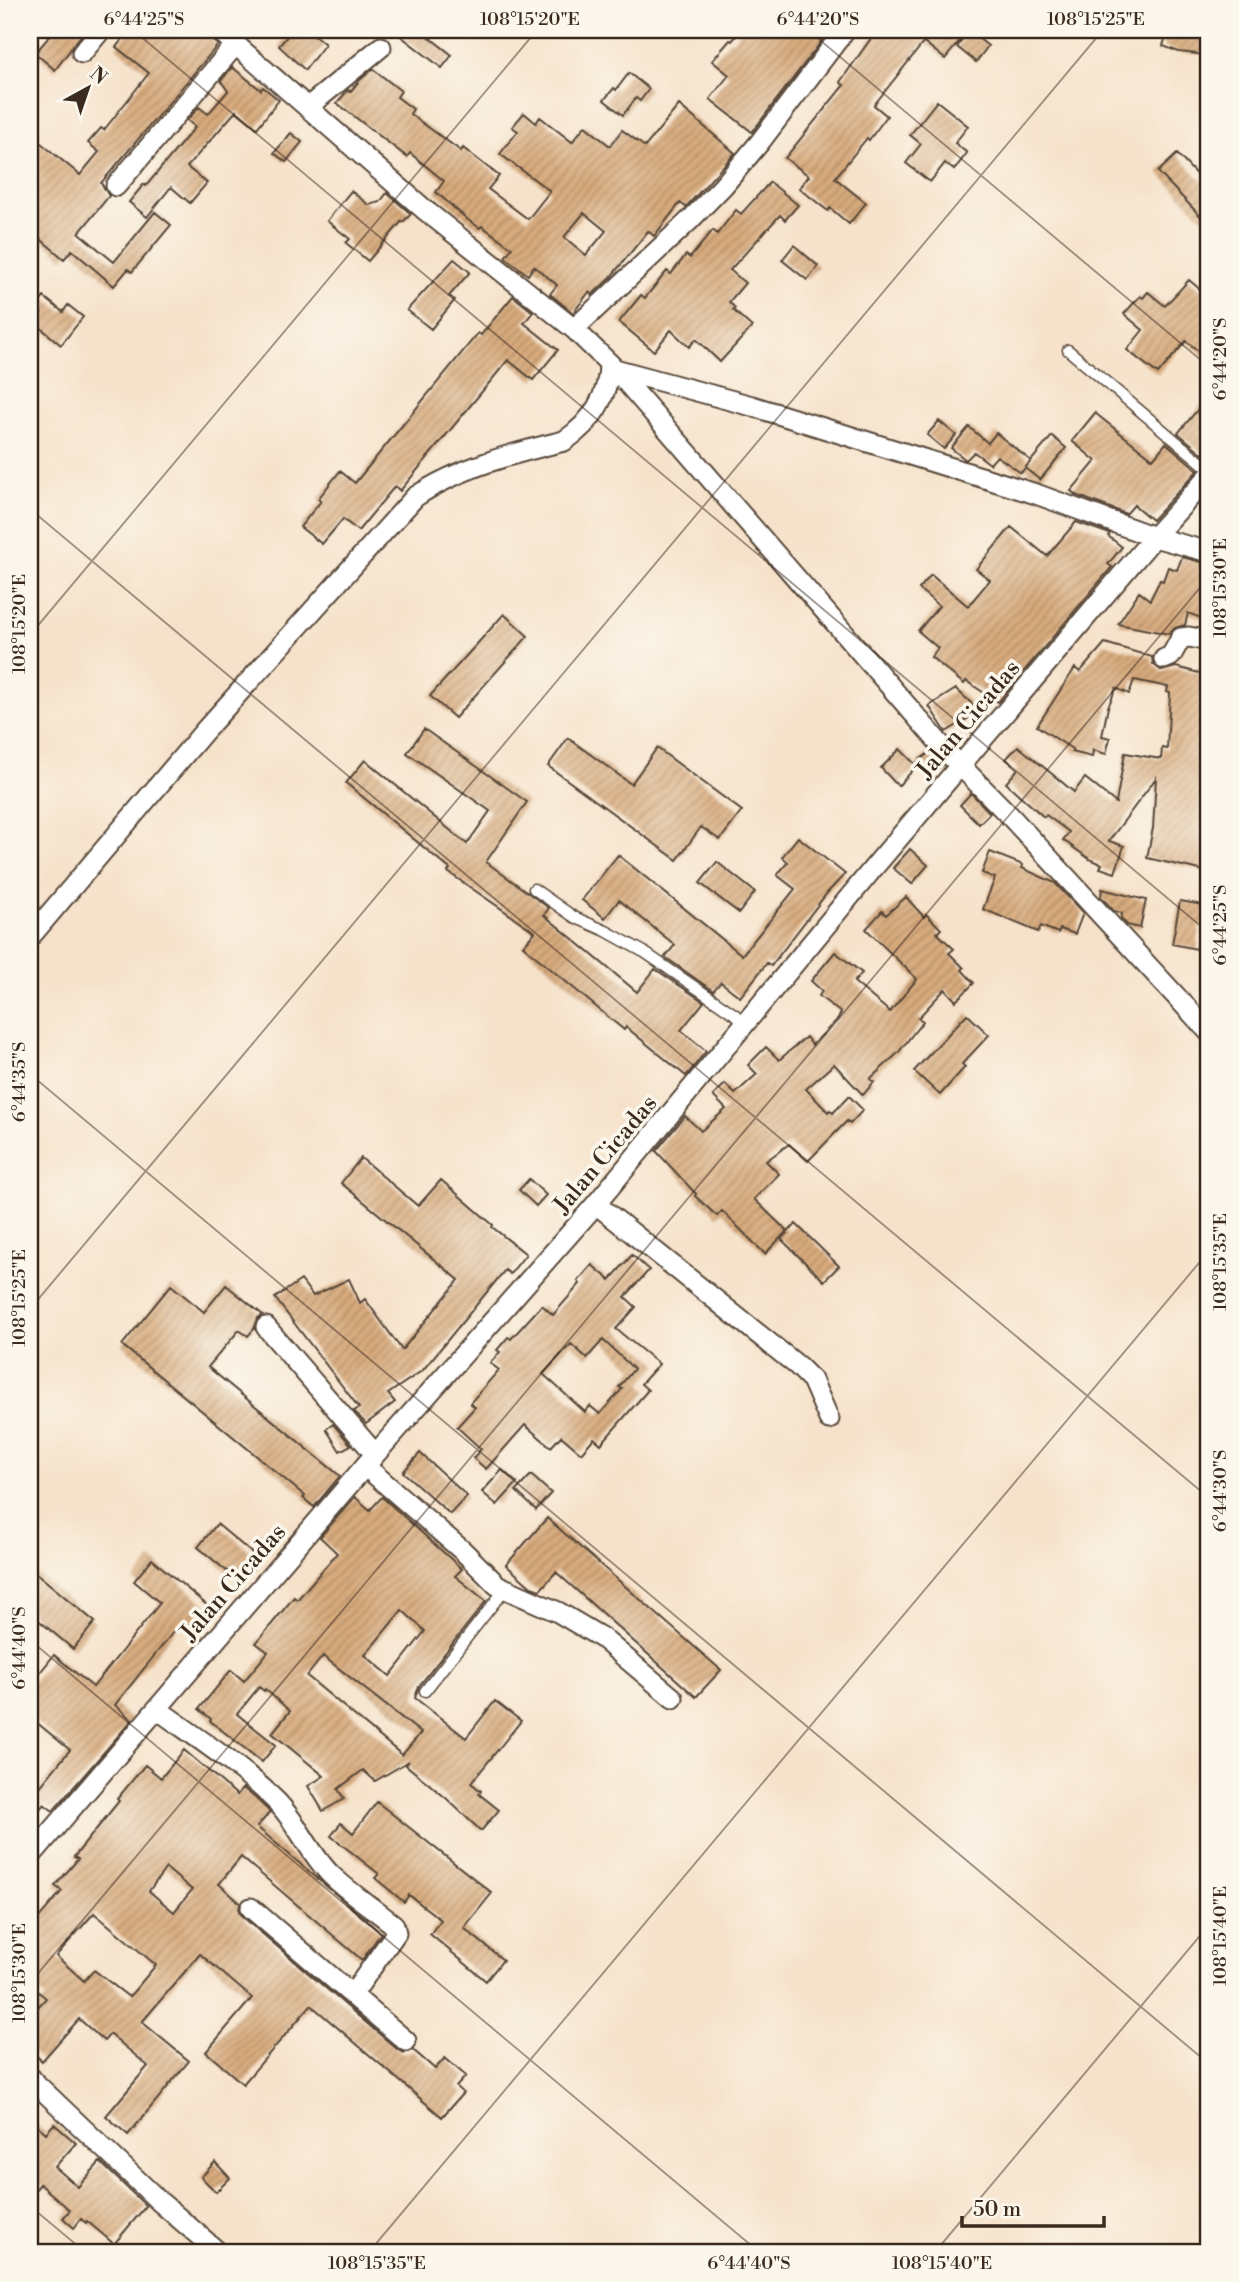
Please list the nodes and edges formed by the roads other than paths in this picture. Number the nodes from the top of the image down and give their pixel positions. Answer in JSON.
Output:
{"nodes":[{"id":1,"x":101,"y":30,"type":"edge"},
{"id":2,"x":219,"y":30,"type":"edge"},
{"id":3,"x":845,"y":30,"type":"edge"},
{"id":4,"x":236,"y":44,"type":"junction"},
{"id":5,"x":382,"y":47,"type":"dead end"},
{"id":6,"x":82,"y":53,"type":"dead end"},
{"id":7,"x":308,"y":107,"type":"junction"},
{"id":8,"x":116,"y":186,"type":"dead end"},
{"id":9,"x":574,"y":328,"type":"junction"},
{"id":10,"x":1068,"y":350,"type":"dead end"},
{"id":11,"x":612,"y":366,"type":"junction"},
{"id":12,"x":1209,"y":469,"type":"edge"},
{"id":13,"x":1209,"y":476,"type":"edge"},
{"id":14,"x":1154,"y":537,"type":"junction"},
{"id":15,"x":1209,"y":552,"type":"edge"},
{"id":16,"x":1209,"y":640,"type":"edge"},
{"id":17,"x":1164,"y":659,"type":"dead end"},
{"id":18,"x":961,"y":765,"type":"junction"},
{"id":19,"x":534,"y":889,"type":"dead end"},
{"id":20,"x":30,"y":937,"type":"edge"},
{"id":21,"x":746,"y":1022,"type":"junction"},
{"id":22,"x":1209,"y":1032,"type":"edge"},
{"id":23,"x":596,"y":1204,"type":"junction"},
{"id":24,"x":266,"y":1327,"type":"dead end"},
{"id":25,"x":830,"y":1419,"type":"dead end"},
{"id":26,"x":370,"y":1460,"type":"junction"},
{"id":27,"x":505,"y":1589,"type":"junction"},
{"id":28,"x":425,"y":1690,"type":"dead end"},
{"id":29,"x":673,"y":1698,"type":"dead end"},
{"id":30,"x":157,"y":1709,"type":"junction"},
{"id":31,"x":30,"y":1857,"type":"edge"},
{"id":32,"x":251,"y":1908,"type":"dead end"},
{"id":33,"x":352,"y":1995,"type":"junction"},
{"id":34,"x":406,"y":2042,"type":"dead end"},
{"id":35,"x":30,"y":2078,"type":"edge"},
{"id":36,"x":218,"y":2252,"type":"edge"}],
"edges":[{"from":1,"to":6,"type":"street"},
{"from":2,"to":4,"type":"street"},
{"from":3,"to":9,"type":"street"},
{"from":4,"to":7,"type":"street"},
{"from":4,"to":8,"type":"street"},
{"from":5,"to":7,"type":"street"},
{"from":7,"to":9,"type":"street"},
{"from":9,"to":11,"type":"street"},
{"from":10,"to":12,"type":"lane"},
{"from":11,"to":14,"type":"street"},
{"from":11,"to":18,"type":"street"},
{"from":11,"to":20,"type":"street"},
{"from":13,"to":14,"type":"street","name":"Jalan Cicadas"},
{"from":14,"to":15,"type":"street"},
{"from":14,"to":18,"type":"street","name":"Jalan Cicadas"},
{"from":16,"to":17,"type":"street"},
{"from":18,"to":21,"type":"street","name":"Jalan Cicadas"},
{"from":18,"to":22,"type":"street"},
{"from":19,"to":21,"type":"lane"},
{"from":21,"to":23,"type":"street","name":"Jalan Cicadas"},
{"from":23,"to":25,"type":"street"},
{"from":23,"to":26,"type":"street","name":"Jalan Cicadas"},
{"from":24,"to":26,"type":"street"},
{"from":26,"to":27,"type":"street"},
{"from":26,"to":30,"type":"street","name":"Jalan Cicadas"},
{"from":27,"to":28,"type":"lane"},
{"from":27,"to":29,"type":"street"},
{"from":30,"to":31,"type":"street","name":"Jalan Cicadas"},
{"from":30,"to":33,"type":"street"},
{"from":32,"to":33,"type":"street"},
{"from":33,"to":34,"type":"street"},
{"from":35,"to":36,"type":"street"}]}
